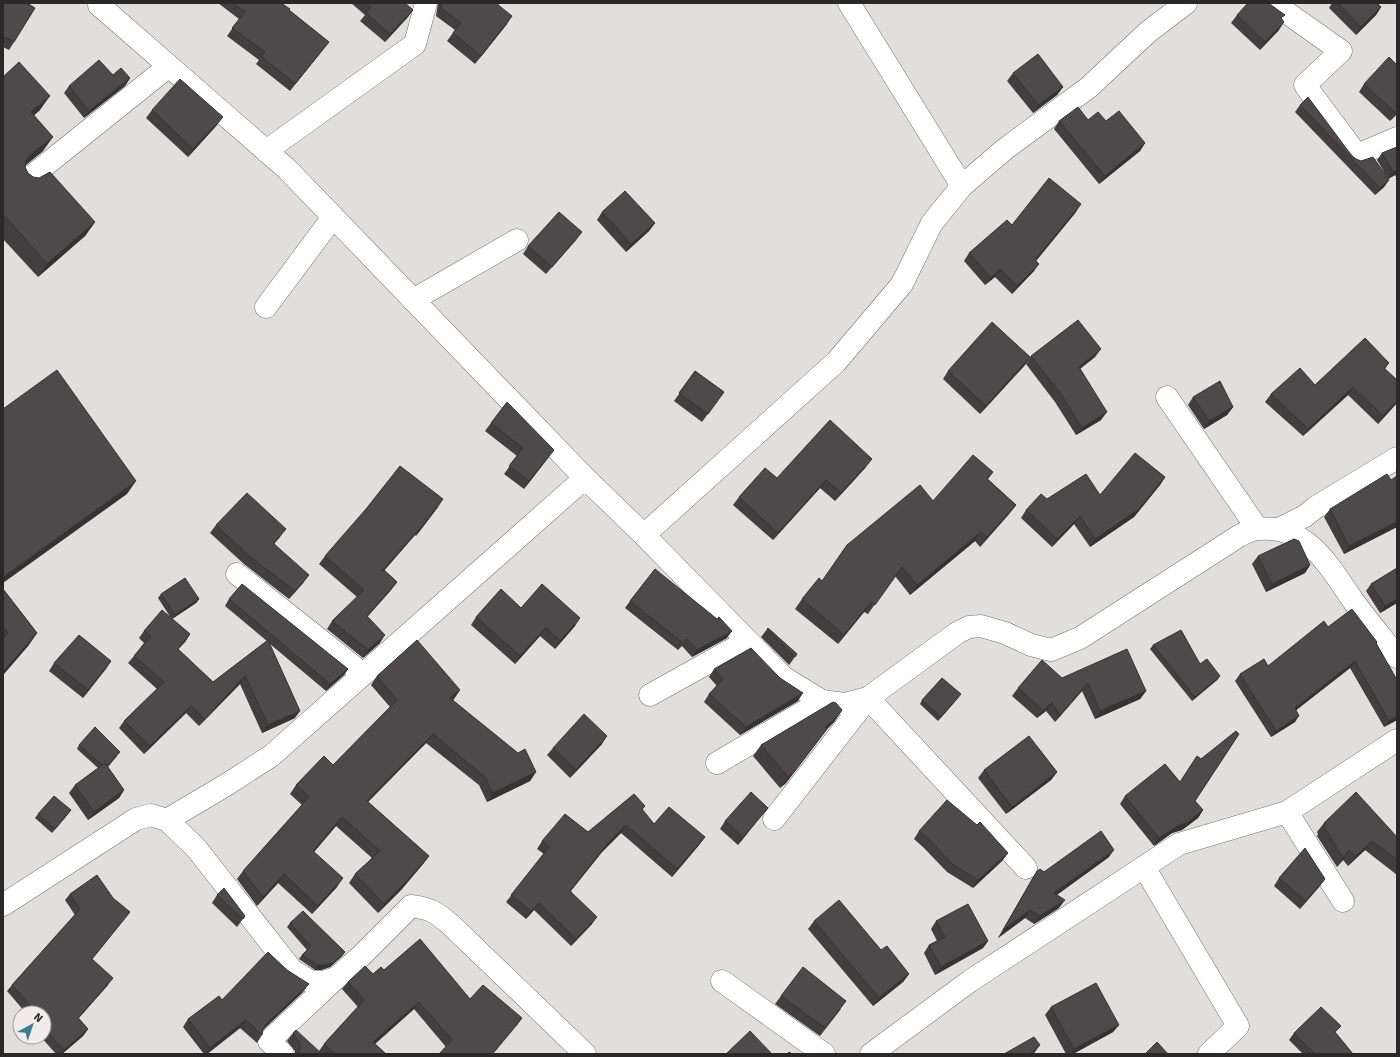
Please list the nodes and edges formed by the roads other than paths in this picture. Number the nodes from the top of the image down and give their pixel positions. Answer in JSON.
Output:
{"nodes":[{"id":1,"x":426,"y":3,"type":"edge"},
{"id":2,"x":849,"y":3,"type":"edge"},
{"id":3,"x":1186,"y":3,"type":"edge"},
{"id":4,"x":1273,"y":3,"type":"edge"},
{"id":5,"x":95,"y":4,"type":"edge"},
{"id":6,"x":169,"y":66,"type":"junction"},
{"id":7,"x":1397,"y":138,"type":"edge"},
{"id":8,"x":266,"y":151,"type":"junction"},
{"id":9,"x":28,"y":179,"type":"edge"},
{"id":10,"x":962,"y":186,"type":"junction"},
{"id":11,"x":333,"y":217,"type":"junction"},
{"id":12,"x":517,"y":240,"type":"dead end"},
{"id":13,"x":413,"y":300,"type":"junction"},
{"id":14,"x":266,"y":307,"type":"dead end"},
{"id":15,"x":1167,"y":397,"type":"dead end"},
{"id":16,"x":1397,"y":458,"type":"edge"},
{"id":17,"x":585,"y":478,"type":"junction"},
{"id":18,"x":1257,"y":528,"type":"junction"},
{"id":19,"x":1279,"y":530,"type":"junction"},
{"id":20,"x":644,"y":535,"type":"junction"},
{"id":21,"x":237,"y":574,"type":"dead end"},
{"id":22,"x":747,"y":641,"type":"junction"},
{"id":23,"x":1397,"y":657,"type":"edge"},
{"id":24,"x":364,"y":674,"type":"junction"},
{"id":25,"x":650,"y":695,"type":"dead end"},
{"id":26,"x":868,"y":698,"type":"junction"},
{"id":27,"x":822,"y":701,"type":"junction"},
{"id":28,"x":1397,"y":740,"type":"edge"},
{"id":29,"x":717,"y":763,"type":"dead end"},
{"id":30,"x":1287,"y":812,"type":"junction"},
{"id":31,"x":774,"y":819,"type":"dead end"},
{"id":32,"x":168,"y":820,"type":"junction"},
{"id":33,"x":1144,"y":867,"type":"junction"},
{"id":34,"x":1026,"y":868,"type":"dead end"},
{"id":35,"x":1343,"y":901,"type":"dead end"},
{"id":36,"x":3,"y":905,"type":"edge"},
{"id":37,"x":336,"y":978,"type":"junction"},
{"id":38,"x":722,"y":981,"type":"dead end"},
{"id":39,"x":283,"y":1054,"type":"edge"},
{"id":40,"x":585,"y":1054,"type":"edge"},
{"id":41,"x":824,"y":1054,"type":"edge"},
{"id":42,"x":871,"y":1054,"type":"edge"},
{"id":43,"x":1209,"y":1054,"type":"edge"}],
"edges":[{"from":1,"to":8,"type":"street"},
{"from":2,"to":10,"type":"street"},
{"from":3,"to":10,"type":"street"},
{"from":4,"to":7,"type":"street"},
{"from":5,"to":6,"type":"street"},
{"from":6,"to":8,"type":"street"},
{"from":6,"to":9,"type":"street"},
{"from":8,"to":11,"type":"street"},
{"from":10,"to":20,"type":"street"},
{"from":11,"to":13,"type":"street"},
{"from":11,"to":14,"type":"street"},
{"from":12,"to":13,"type":"street"},
{"from":13,"to":17,"type":"street"},
{"from":15,"to":18,"type":"street"},
{"from":16,"to":19,"type":"street"},
{"from":17,"to":20,"type":"street"},
{"from":17,"to":24,"type":"street"},
{"from":18,"to":19,"type":"street"},
{"from":18,"to":26,"type":"street"},
{"from":19,"to":23,"type":"street"},
{"from":20,"to":22,"type":"street"},
{"from":21,"to":24,"type":"street"},
{"from":22,"to":25,"type":"street"},
{"from":22,"to":27,"type":"street"},
{"from":24,"to":32,"type":"street"},
{"from":26,"to":27,"type":"street"},
{"from":26,"to":31,"type":"street"},
{"from":26,"to":34,"type":"street"},
{"from":27,"to":29,"type":"street"},
{"from":28,"to":30,"type":"street"},
{"from":30,"to":33,"type":"street"},
{"from":30,"to":35,"type":"street"},
{"from":32,"to":36,"type":"street"},
{"from":32,"to":37,"type":"street"},
{"from":33,"to":42,"type":"street"},
{"from":33,"to":43,"type":"street"},
{"from":37,"to":39,"type":"street"},
{"from":37,"to":40,"type":"street"},
{"from":38,"to":41,"type":"street"}]}
